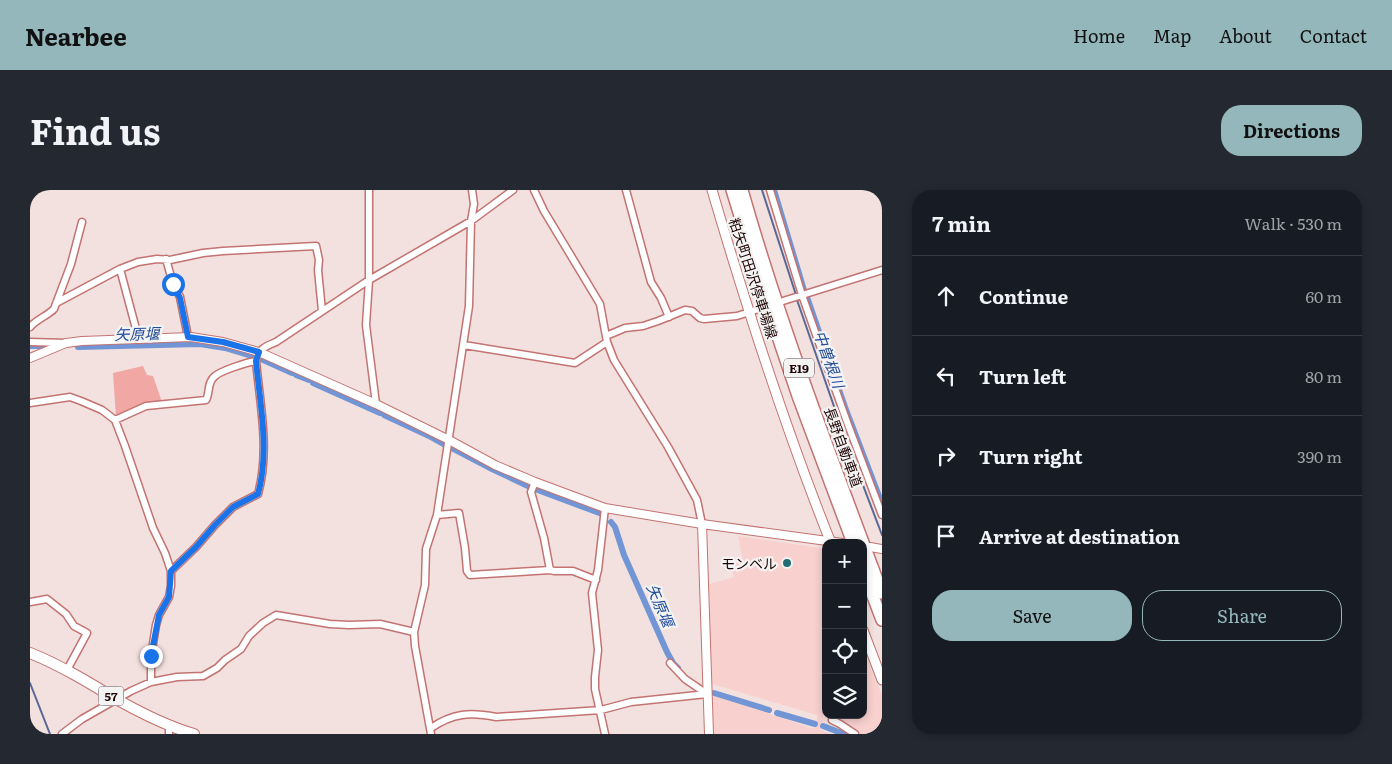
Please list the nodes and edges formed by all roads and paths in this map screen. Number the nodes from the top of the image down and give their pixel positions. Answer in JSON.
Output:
{"nodes":[{"id":1,"x":368,"y":190,"type":"edge"},
{"id":2,"x":472,"y":190,"type":"edge"},
{"id":3,"x":513,"y":190,"type":"edge"},
{"id":4,"x":534,"y":190,"type":"edge"},
{"id":5,"x":626,"y":190,"type":"edge"},
{"id":6,"x":712,"y":190,"type":"edge"},
{"id":7,"x":732,"y":190,"type":"edge"},
{"id":8,"x":742,"y":190,"type":"edge"},
{"id":9,"x":770,"y":190,"type":"edge"},
{"id":10,"x":82,"y":222,"type":"dead end"},
{"id":11,"x":471,"y":222,"type":"junction"},
{"id":12,"x":166,"y":260,"type":"junction"},
{"id":13,"x":120,"y":269,"type":"junction"},
{"id":14,"x":882,"y":270,"type":"edge"},
{"id":15,"x":369,"y":280,"type":"junction"},
{"id":16,"x":802,"y":295,"type":"junction"},
{"id":17,"x":783,"y":301,"type":"dead end"},
{"id":18,"x":58,"y":302,"type":"junction"},
{"id":19,"x":762,"y":308,"type":"dead end"},
{"id":20,"x":322,"y":311,"type":"junction"},
{"id":21,"x":749,"y":312,"type":"junction"},
{"id":22,"x":669,"y":316,"type":"junction"},
{"id":23,"x":30,"y":327,"type":"edge"},
{"id":24,"x":188,"y":337,"type":"junction"},
{"id":25,"x":606,"y":339,"type":"junction"},
{"id":26,"x":139,"y":340,"type":"junction"},
{"id":27,"x":30,"y":342,"type":"edge"},
{"id":28,"x":66,"y":343,"type":"junction"},
{"id":29,"x":464,"y":346,"type":"junction"},
{"id":30,"x":259,"y":352,"type":"junction"},
{"id":31,"x":30,"y":358,"type":"edge"},
{"id":32,"x":256,"y":361,"type":"junction"},
{"id":33,"x":30,"y":403,"type":"edge"},
{"id":34,"x":376,"y":404,"type":"junction"},
{"id":35,"x":115,"y":420,"type":"junction"},
{"id":36,"x":450,"y":440,"type":"junction"},
{"id":37,"x":535,"y":482,"type":"junction"},
{"id":38,"x":605,"y":508,"type":"junction"},
{"id":39,"x":438,"y":515,"type":"junction"},
{"id":40,"x":882,"y":515,"type":"edge"},
{"id":41,"x":702,"y":524,"type":"junction"},
{"id":42,"x":829,"y":539,"type":"edge"},
{"id":43,"x":851,"y":539,"type":"edge"},
{"id":44,"x":822,"y":541,"type":"edge"},
{"id":45,"x":870,"y":547,"type":"dead end"},
{"id":46,"x":882,"y":549,"type":"edge"},
{"id":47,"x":550,"y":570,"type":"junction"},
{"id":48,"x":171,"y":571,"type":"junction"},
{"id":49,"x":596,"y":580,"type":"junction"},
{"id":50,"x":867,"y":581,"type":"edge"},
{"id":51,"x":882,"y":593,"type":"edge"},
{"id":52,"x":30,"y":602,"type":"edge"},
{"id":53,"x":882,"y":620,"type":"edge"},
{"id":54,"x":414,"y":632,"type":"junction"},
{"id":55,"x":867,"y":641,"type":"edge"},
{"id":56,"x":30,"y":653,"type":"edge"},
{"id":57,"x":670,"y":663,"type":"dead end"},
{"id":58,"x":67,"y":670,"type":"junction"},
{"id":59,"x":882,"y":680,"type":"edge"},
{"id":60,"x":151,"y":682,"type":"junction"},
{"id":61,"x":707,"y":694,"type":"junction"},
{"id":62,"x":118,"y":700,"type":"junction"},
{"id":63,"x":600,"y":710,"type":"junction"},
{"id":64,"x":832,"y":720,"type":"dead end"},
{"id":65,"x":169,"y":730,"type":"edge"},
{"id":66,"x":431,"y":731,"type":"edge"},
{"id":67,"x":62,"y":734,"type":"edge"},
{"id":68,"x":194,"y":734,"type":"edge"},
{"id":69,"x":606,"y":734,"type":"edge"},
{"id":70,"x":709,"y":734,"type":"edge"},
{"id":71,"x":855,"y":734,"type":"edge"}],
"edges":[{"from":1,"to":15,"type":"street"},
{"from":2,"to":11,"type":"street"},
{"from":3,"to":11,"type":"street"},
{"from":4,"to":25,"type":"street"},
{"from":5,"to":22,"type":"street"},
{"from":6,"to":21,"type":"main road","name":"粕矢町田沢停車場線"},
{"from":7,"to":43,"type":"highway","name":"長野自動車道","number":"E19"},
{"from":8,"to":51,"type":"highway","name":"長野自動車道","number":"E19"},
{"from":9,"to":16,"type":"street"},
{"from":10,"to":18,"type":"street"},
{"from":11,"to":15,"type":"street"},
{"from":11,"to":29,"type":"street"},
{"from":12,"to":13,"type":"street"},
{"from":12,"to":20,"type":"street"},
{"from":12,"to":24,"type":"street"},
{"from":13,"to":18,"type":"street"},
{"from":13,"to":26,"type":"street"},
{"from":14,"to":16,"type":"street"},
{"from":15,"to":20,"type":"street"},
{"from":15,"to":34,"type":"street"},
{"from":16,"to":17,"type":"street"},
{"from":16,"to":40,"type":"street"},
{"from":18,"to":23,"type":"street"},
{"from":19,"to":21,"type":"street"},
{"from":20,"to":30,"type":"street"},
{"from":21,"to":22,"type":"street"},
{"from":21,"to":42,"type":"main road","name":"粕矢町田沢停車場線"},
{"from":22,"to":25,"type":"street"},
{"from":24,"to":26,"type":"street"},
{"from":24,"to":30,"type":"street"},
{"from":25,"to":29,"type":"street"},
{"from":25,"to":41,"type":"street"},
{"from":26,"to":28,"type":"street"},
{"from":27,"to":28,"type":"street"},
{"from":28,"to":31,"type":"street"},
{"from":29,"to":36,"type":"street"},
{"from":30,"to":32,"type":"street"},
{"from":30,"to":34,"type":"street"},
{"from":32,"to":35,"type":"street"},
{"from":32,"to":48,"type":"street"},
{"from":33,"to":35,"type":"street"},
{"from":34,"to":36,"type":"street"},
{"from":35,"to":48,"type":"street"},
{"from":36,"to":37,"type":"street"},
{"from":36,"to":39,"type":"street"},
{"from":37,"to":38,"type":"street"},
{"from":37,"to":47,"type":"street"},
{"from":38,"to":41,"type":"street"},
{"from":38,"to":49,"type":"street"},
{"from":39,"to":47,"type":"street"},
{"from":39,"to":54,"type":"street"},
{"from":41,"to":44,"type":"street"},
{"from":41,"to":61,"type":"street"},
{"from":45,"to":46,"type":"street"},
{"from":47,"to":49,"type":"street"},
{"from":48,"to":60,"type":"street"},
{"from":49,"to":63,"type":"street"},
{"from":50,"to":53,"type":"highway"},
{"from":52,"to":58,"type":"street"},
{"from":54,"to":60,"type":"street"},
{"from":54,"to":66,"type":"street"},
{"from":55,"to":59,"type":"main road"},
{"from":56,"to":58,"type":"main road","number":"57"},
{"from":57,"to":61,"type":"street"},
{"from":58,"to":62,"type":"main road","number":"57"},
{"from":60,"to":62,"type":"street"},
{"from":61,"to":63,"type":"street"},
{"from":61,"to":70,"type":"street"},
{"from":62,"to":65,"type":"main road","number":"57"},
{"from":62,"to":67,"type":"street"},
{"from":63,"to":66,"type":"street"},
{"from":63,"to":69,"type":"street"},
{"from":64,"to":71,"type":"street"},
{"from":65,"to":68,"type":"main road","number":"57"}]}
